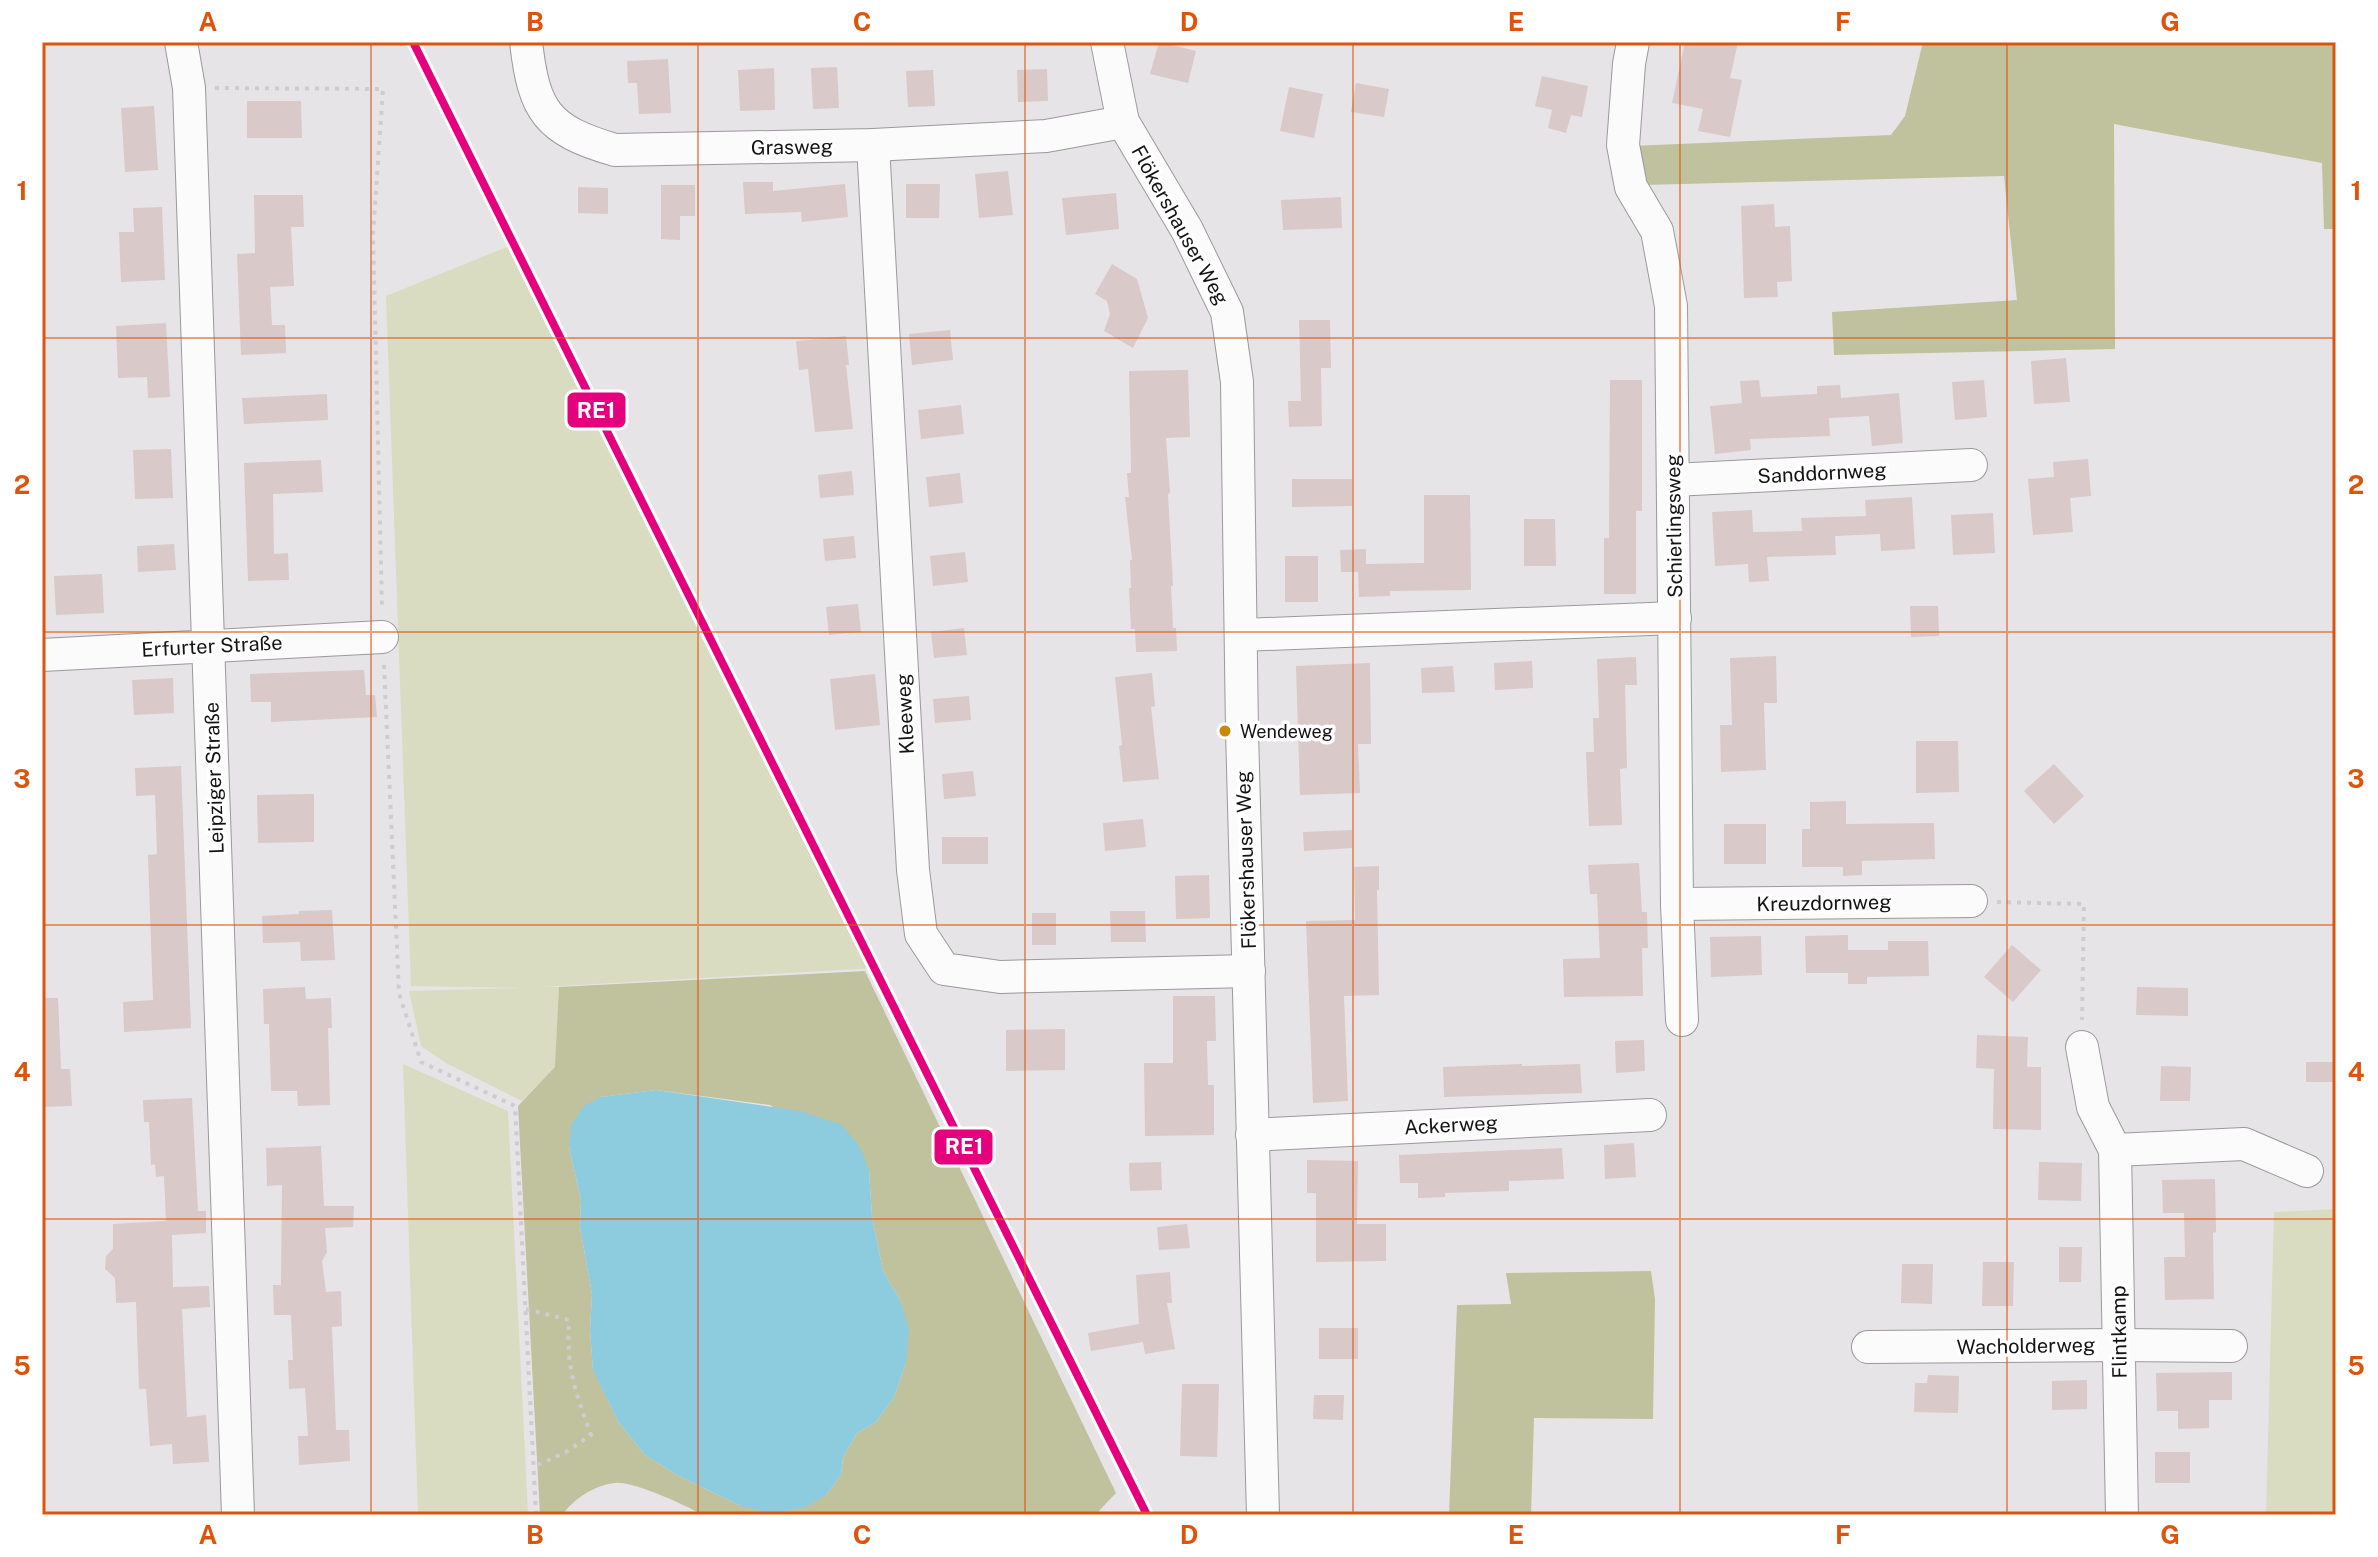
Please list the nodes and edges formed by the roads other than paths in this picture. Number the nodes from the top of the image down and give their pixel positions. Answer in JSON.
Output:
{"nodes":[{"id":1,"x":181,"y":42,"type":"edge"},
{"id":2,"x":526,"y":42,"type":"edge"},
{"id":3,"x":1107,"y":42,"type":"edge"},
{"id":4,"x":1633,"y":42,"type":"edge"},
{"id":5,"x":1123,"y":122,"type":"junction"},
{"id":6,"x":873,"y":145,"type":"junction"},
{"id":7,"x":1971,"y":465,"type":"dead end"},
{"id":8,"x":1673,"y":480,"type":"junction"},
{"id":9,"x":1675,"y":618,"type":"junction"},
{"id":10,"x":1242,"y":635,"type":"junction"},
{"id":11,"x":382,"y":637,"type":"road end"},
{"id":12,"x":209,"y":646,"type":"junction"},
{"id":13,"x":42,"y":655,"type":"edge"},
{"id":14,"x":1971,"y":901,"type":"road end"},
{"id":15,"x":1677,"y":904,"type":"junction"},
{"id":16,"x":1249,"y":971,"type":"junction"},
{"id":17,"x":1682,"y":1020,"type":"dead end"},
{"id":18,"x":2082,"y":1047,"type":"road end"},
{"id":19,"x":1650,"y":1115,"type":"dead end"},
{"id":20,"x":1252,"y":1135,"type":"junction"},
{"id":21,"x":2115,"y":1150,"type":"junction"},
{"id":22,"x":2307,"y":1171,"type":"dead end"},
{"id":23,"x":2119,"y":1345,"type":"junction"},
{"id":24,"x":2231,"y":1346,"type":"dead end"},
{"id":25,"x":1868,"y":1347,"type":"dead end"},
{"id":26,"x":238,"y":1515,"type":"edge"},
{"id":27,"x":1263,"y":1515,"type":"edge"},
{"id":28,"x":2122,"y":1515,"type":"edge"}],
"edges":[{"from":1,"to":12,"type":"street","name":"Leipziger Straße"},
{"from":2,"to":6,"type":"street","name":"Grasweg"},
{"from":3,"to":5,"type":"street","name":"Flökershauser Weg"},
{"from":4,"to":8,"type":"street","name":"Schierlingsweg"},
{"from":5,"to":6,"type":"street","name":"Grasweg"},
{"from":5,"to":10,"type":"street","name":"Flökershauser Weg"},
{"from":6,"to":16,"type":"street","name":"Kleeweg"},
{"from":7,"to":8,"type":"street","name":"Sanddornweg"},
{"from":8,"to":9,"type":"street","name":"Schierlingsweg"},
{"from":9,"to":10,"type":"street"},
{"from":9,"to":15,"type":"street","name":"Schierlingsweg"},
{"from":10,"to":16,"type":"street","name":"Flökershauser Weg"},
{"from":11,"to":12,"type":"street","name":"Erfurter Straße"},
{"from":12,"to":13,"type":"street","name":"Erfurter Straße"},
{"from":12,"to":26,"type":"street","name":"Leipziger Straße"},
{"from":14,"to":15,"type":"street","name":"Kreuzdornweg"},
{"from":15,"to":17,"type":"street","name":"Schierlingsweg"},
{"from":16,"to":20,"type":"street","name":"Flökershauser Weg"},
{"from":18,"to":21,"type":"street","name":"Flintkamp"},
{"from":19,"to":20,"type":"street","name":"Ackerweg"},
{"from":20,"to":27,"type":"street","name":"Flökershauser Weg"},
{"from":21,"to":22,"type":"street"},
{"from":21,"to":23,"type":"street","name":"Flintkamp"},
{"from":23,"to":24,"type":"street","name":"Wacholderweg"},
{"from":23,"to":25,"type":"street","name":"Wacholderweg"},
{"from":23,"to":28,"type":"street","name":"Flintkamp"}]}
